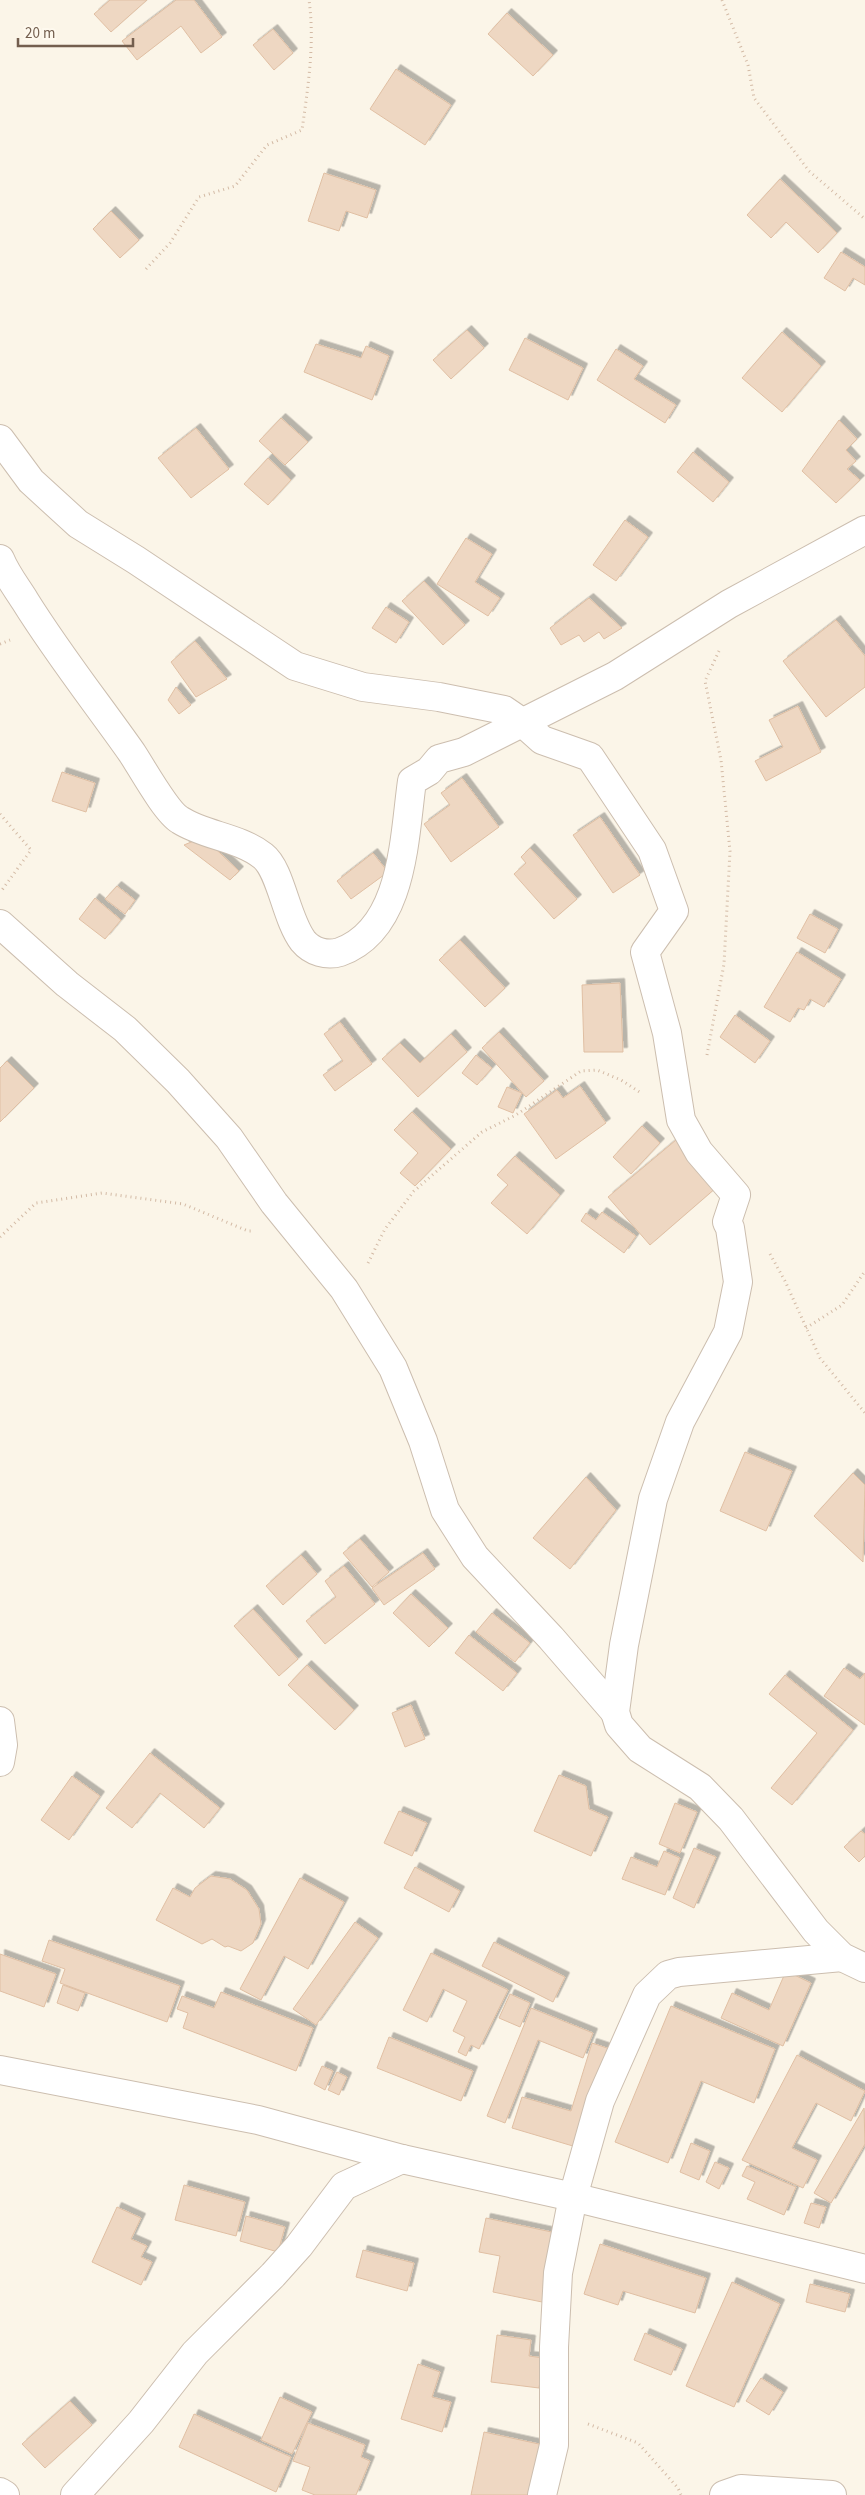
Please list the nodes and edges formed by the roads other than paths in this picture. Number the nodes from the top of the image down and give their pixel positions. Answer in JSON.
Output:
{"nodes":[{"id":1,"x":0,"y":439,"type":"edge"},
{"id":2,"x":865,"y":530,"type":"edge"},
{"id":3,"x":0,"y":559,"type":"edge"},
{"id":4,"x":524,"y":723,"type":"junction"},
{"id":5,"x":0,"y":924,"type":"edge"},
{"id":6,"x":615,"y":1712,"type":"junction"},
{"id":7,"x":0,"y":1721,"type":"edge"},
{"id":8,"x":0,"y":1762,"type":"edge"},
{"id":9,"x":854,"y":1962,"type":"edge"},
{"id":10,"x":0,"y":2070,"type":"edge"},
{"id":11,"x":402,"y":2159,"type":"junction"},
{"id":12,"x":573,"y":2197,"type":"junction"},
{"id":13,"x":865,"y":2269,"type":"edge"},
{"id":14,"x":0,"y":2492,"type":"edge"},
{"id":15,"x":5,"y":2495,"type":"edge"},
{"id":16,"x":75,"y":2495,"type":"edge"},
{"id":17,"x":542,"y":2495,"type":"edge"},
{"id":18,"x":724,"y":2495,"type":"edge"},
{"id":19,"x":832,"y":2495,"type":"edge"}],
"edges":[{"from":1,"to":4,"type":"street"},
{"from":2,"to":4,"type":"street"},
{"from":3,"to":4,"type":"street"},
{"from":4,"to":6,"type":"street"},
{"from":5,"to":6,"type":"street"},
{"from":6,"to":9,"type":"street"},
{"from":7,"to":8,"type":"street"},
{"from":9,"to":12,"type":"street"},
{"from":10,"to":11,"type":"street"},
{"from":11,"to":12,"type":"street"},
{"from":11,"to":16,"type":"street"},
{"from":12,"to":13,"type":"street"},
{"from":12,"to":17,"type":"street"},
{"from":14,"to":15,"type":"street"},
{"from":18,"to":19,"type":"street"}]}
